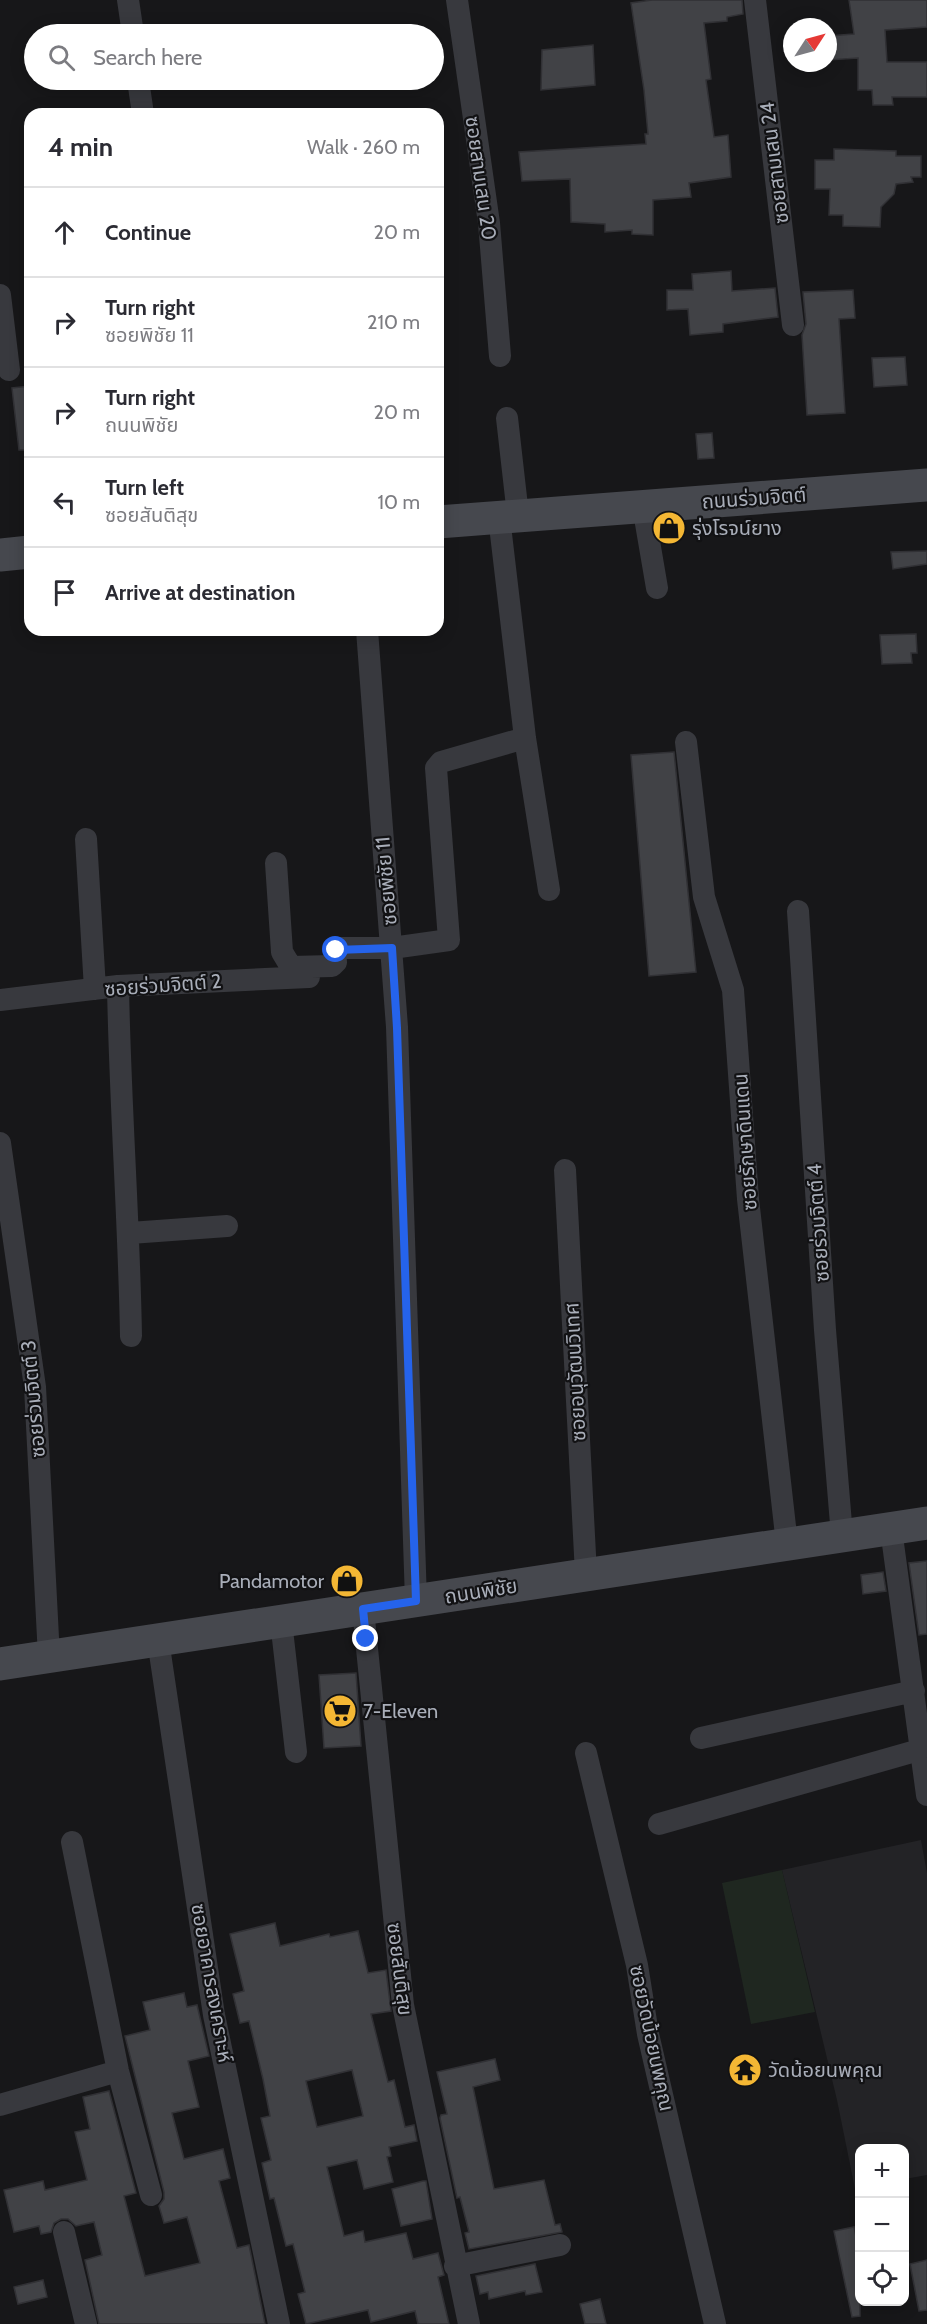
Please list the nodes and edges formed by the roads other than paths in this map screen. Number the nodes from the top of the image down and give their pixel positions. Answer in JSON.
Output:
{"nodes":[{"id":1,"x":128,"y":0,"type":"edge"},
{"id":2,"x":457,"y":0,"type":"edge"},
{"id":3,"x":755,"y":0,"type":"edge"},
{"id":4,"x":132,"y":24,"type":"edge"},
{"id":5,"x":139,"y":90,"type":"edge"},
{"id":6,"x":142,"y":108,"type":"edge"},
{"id":7,"x":0,"y":295,"type":"edge"},
{"id":8,"x":793,"y":325,"type":"dead end"},
{"id":9,"x":500,"y":356,"type":"dead end"},
{"id":10,"x":9,"y":370,"type":"dead end"},
{"id":11,"x":507,"y":418,"type":"dead end"},
{"id":12,"x":927,"y":485,"type":"edge"},
{"id":13,"x":643,"y":506,"type":"junction"},
{"id":14,"x":509,"y":516,"type":"junction"},
{"id":15,"x":444,"y":521,"type":"edge"},
{"id":16,"x":24,"y":553,"type":"edge"},
{"id":17,"x":0,"y":555,"type":"edge"},
{"id":18,"x":657,"y":588,"type":"dead end"},
{"id":19,"x":367,"y":636,"type":"edge"},
{"id":20,"x":525,"y":738,"type":"junction"},
{"id":21,"x":686,"y":742,"type":"dead end"},
{"id":22,"x":86,"y":838,"type":"dead end"},
{"id":23,"x":276,"y":863,"type":"dead end"},
{"id":24,"x":549,"y":890,"type":"dead end"},
{"id":25,"x":798,"y":911,"type":"dead end"},
{"id":26,"x":392,"y":948,"type":"junction"},
{"id":27,"x":321,"y":967,"type":"junction"},
{"id":28,"x":118,"y":987,"type":"junction"},
{"id":29,"x":95,"y":989,"type":"junction"},
{"id":30,"x":0,"y":1000,"type":"edge"},
{"id":31,"x":0,"y":1143,"type":"edge"},
{"id":32,"x":565,"y":1170,"type":"dead end"},
{"id":33,"x":227,"y":1226,"type":"dead end"},
{"id":34,"x":130,"y":1233,"type":"junction"},
{"id":35,"x":131,"y":1336,"type":"dead end"},
{"id":36,"x":927,"y":1523,"type":"edge"},
{"id":37,"x":891,"y":1529,"type":"junction"},
{"id":38,"x":842,"y":1536,"type":"junction"},
{"id":39,"x":787,"y":1544,"type":"junction"},
{"id":40,"x":586,"y":1574,"type":"junction"},
{"id":41,"x":416,"y":1601,"type":"junction"},
{"id":42,"x":363,"y":1609,"type":"junction"},
{"id":43,"x":281,"y":1621,"type":"junction"},
{"id":44,"x":158,"y":1640,"type":"junction"},
{"id":45,"x":50,"y":1657,"type":"junction"},
{"id":46,"x":0,"y":1664,"type":"edge"},
{"id":47,"x":917,"y":1679,"type":"edge"},
{"id":48,"x":700,"y":1738,"type":"dead end"},
{"id":49,"x":919,"y":1750,"type":"junction"},
{"id":50,"x":296,"y":1752,"type":"dead end"},
{"id":51,"x":586,"y":1753,"type":"dead end"},
{"id":52,"x":927,"y":1795,"type":"edge"},
{"id":53,"x":659,"y":1824,"type":"dead end"},
{"id":54,"x":72,"y":1842,"type":"dead end"},
{"id":55,"x":118,"y":2071,"type":"junction"},
{"id":56,"x":0,"y":2105,"type":"edge"},
{"id":57,"x":151,"y":2195,"type":"dead end"},
{"id":58,"x":63,"y":2232,"type":"dead end"},
{"id":59,"x":560,"y":2245,"type":"dead end"},
{"id":60,"x":455,"y":2266,"type":"junction"},
{"id":61,"x":86,"y":2324,"type":"edge"},
{"id":62,"x":279,"y":2324,"type":"edge"},
{"id":63,"x":469,"y":2324,"type":"edge"},
{"id":64,"x":715,"y":2324,"type":"edge"}],
"edges":[{"from":1,"to":4,"type":"street"},
{"from":2,"to":9,"type":"street","name":"ซอยสามเสน 20"},
{"from":3,"to":8,"type":"street","name":"ซอยสามเสน 24"},
{"from":5,"to":6,"type":"street"},
{"from":7,"to":10,"type":"street"},
{"from":11,"to":14,"type":"street"},
{"from":12,"to":13,"type":"street","name":"ถนนร่วมจิตต์"},
{"from":13,"to":14,"type":"street","name":"ถนนร่วมจิตต์"},
{"from":13,"to":18,"type":"street"},
{"from":14,"to":15,"type":"street","name":"ถนนร่วมจิตต์"},
{"from":14,"to":20,"type":"street"},
{"from":16,"to":17,"type":"street"},
{"from":19,"to":26,"type":"street","name":"ซอยพิชัย 11"},
{"from":20,"to":24,"type":"street"},
{"from":20,"to":26,"type":"street"},
{"from":21,"to":39,"type":"street","name":"ซอยรักษาดินแดน"},
{"from":22,"to":29,"type":"street"},
{"from":23,"to":27,"type":"street"},
{"from":25,"to":38,"type":"street","name":"ซอยร่วมจิตต์ 4"},
{"from":26,"to":27,"type":"street"},
{"from":26,"to":41,"type":"street","name":"ซอยพิชัย 11"},
{"from":27,"to":28,"type":"street","name":"ซอยร่วมจิตต์ 2"},
{"from":28,"to":29,"type":"street","name":"ซอยร่วมจิตต์ 2"},
{"from":28,"to":34,"type":"street"},
{"from":29,"to":30,"type":"street","name":"ซอยร่วมจิตต์ 2"},
{"from":31,"to":45,"type":"street","name":"ซอยร่วมจิตต์ 3"},
{"from":32,"to":40,"type":"street","name":"ซอยอนุวัฒนวิเทศ"},
{"from":33,"to":34,"type":"street"},
{"from":34,"to":35,"type":"street"},
{"from":36,"to":37,"type":"street","name":"ถนนพิชัย"},
{"from":37,"to":38,"type":"street","name":"ถนนพิชัย"},
{"from":37,"to":47,"type":"street"},
{"from":38,"to":39,"type":"street","name":"ถนนพิชัย"},
{"from":39,"to":40,"type":"street","name":"ถนนพิชัย"},
{"from":40,"to":41,"type":"street","name":"ถนนพิชัย"},
{"from":41,"to":42,"type":"street","name":"ถนนพิชัย"},
{"from":42,"to":43,"type":"street","name":"ถนนพิชัย"},
{"from":42,"to":60,"type":"street","name":"ซอยสันติสุข"},
{"from":43,"to":44,"type":"street","name":"ถนนพิชัย"},
{"from":43,"to":50,"type":"street"},
{"from":44,"to":45,"type":"street","name":"ถนนพิชัย"},
{"from":44,"to":62,"type":"street","name":"ซอยอาคารสงเคราะห์"},
{"from":45,"to":46,"type":"street","name":"ถนนพิชัย"},
{"from":47,"to":48,"type":"street"},
{"from":47,"to":49,"type":"street"},
{"from":49,"to":52,"type":"street"},
{"from":49,"to":53,"type":"street"},
{"from":51,"to":64,"type":"street","name":"ซอยวัดน้อยนพคุณ"},
{"from":54,"to":55,"type":"street"},
{"from":55,"to":56,"type":"street"},
{"from":55,"to":57,"type":"street"},
{"from":58,"to":61,"type":"street"},
{"from":59,"to":60,"type":"street"},
{"from":60,"to":63,"type":"street","name":"ซอยสันติสุข"}]}
